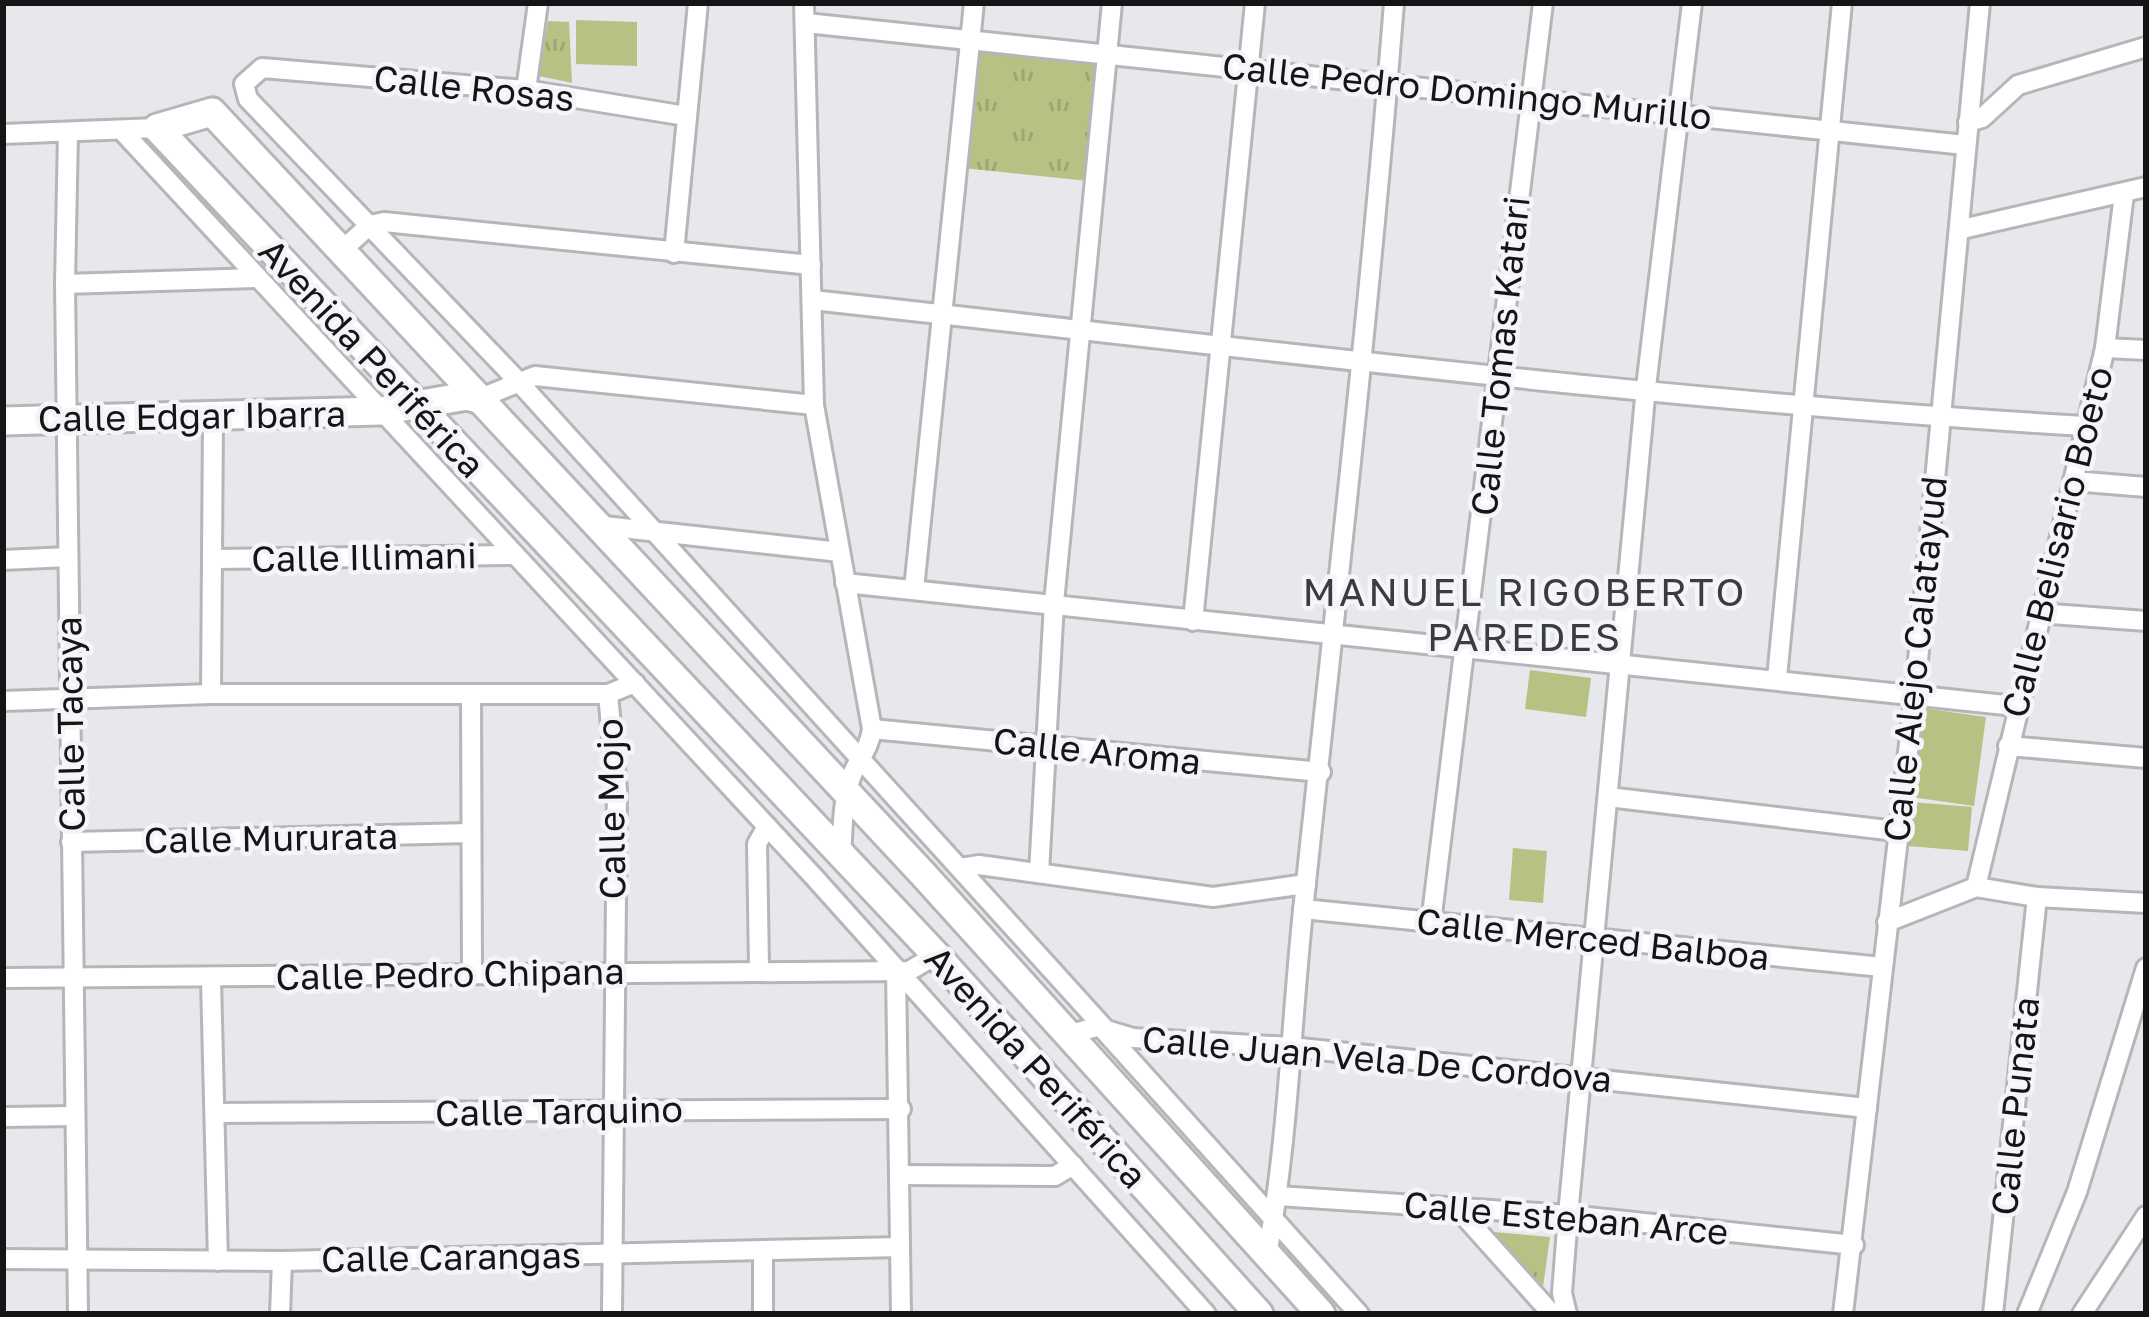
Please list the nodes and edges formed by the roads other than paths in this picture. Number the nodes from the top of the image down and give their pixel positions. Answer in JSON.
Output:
{"nodes":[{"id":1,"x":538,"y":3,"type":"edge"},
{"id":2,"x":698,"y":3,"type":"edge"},
{"id":3,"x":974,"y":3,"type":"edge"},
{"id":4,"x":1112,"y":3,"type":"edge"},
{"id":5,"x":1255,"y":3,"type":"edge"},
{"id":6,"x":1394,"y":3,"type":"edge"},
{"id":7,"x":1543,"y":3,"type":"edge"},
{"id":8,"x":1692,"y":3,"type":"edge"},
{"id":9,"x":1842,"y":3,"type":"edge"},
{"id":10,"x":1980,"y":3,"type":"edge"},
{"id":11,"x":805,"y":13,"type":"edge"},
{"id":12,"x":970,"y":38,"type":"junction"},
{"id":13,"x":2146,"y":47,"type":"edge"},
{"id":14,"x":1107,"y":56,"type":"junction"},
{"id":15,"x":262,"y":68,"type":"joint"},
{"id":16,"x":1248,"y":68,"type":"junction"},
{"id":17,"x":1387,"y":85,"type":"junction"},
{"id":18,"x":526,"y":90,"type":"junction"},
{"id":19,"x":1528,"y":97,"type":"junction"},
{"id":20,"x":1676,"y":111,"type":"junction"},
{"id":21,"x":686,"y":116,"type":"junction"},
{"id":22,"x":1968,"y":122,"type":"junction"},
{"id":23,"x":157,"y":128,"type":"junction"},
{"id":24,"x":1828,"y":129,"type":"junction"},
{"id":25,"x":68,"y":133,"type":"junction"},
{"id":26,"x":124,"y":133,"type":"junction"},
{"id":27,"x":3,"y":134,"type":"edge"},
{"id":28,"x":1965,"y":146,"type":"junction"},
{"id":29,"x":2146,"y":188,"type":"edge"},
{"id":30,"x":2124,"y":194,"type":"junction"},
{"id":31,"x":370,"y":225,"type":"junction"},
{"id":32,"x":1962,"y":229,"type":"junction"},
{"id":33,"x":341,"y":251,"type":"junction"},
{"id":34,"x":674,"y":253,"type":"junction"},
{"id":35,"x":811,"y":265,"type":"junction"},
{"id":36,"x":258,"y":278,"type":"junction"},
{"id":37,"x":65,"y":284,"type":"junction"},
{"id":38,"x":812,"y":300,"type":"junction"},
{"id":39,"x":940,"y":314,"type":"junction"},
{"id":40,"x":1080,"y":329,"type":"junction"},
{"id":41,"x":1217,"y":346,"type":"junction"},
{"id":42,"x":2105,"y":348,"type":"junction"},
{"id":43,"x":2146,"y":350,"type":"edge"},
{"id":44,"x":1360,"y":364,"type":"junction"},
{"id":45,"x":1500,"y":375,"type":"junction"},
{"id":46,"x":517,"y":380,"type":"junction"},
{"id":47,"x":1646,"y":387,"type":"junction"},
{"id":48,"x":478,"y":399,"type":"junction"},
{"id":49,"x":814,"y":404,"type":"junction"},
{"id":50,"x":1800,"y":406,"type":"junction"},
{"id":51,"x":418,"y":408,"type":"junction"},
{"id":52,"x":381,"y":411,"type":"junction"},
{"id":53,"x":213,"y":418,"type":"junction"},
{"id":54,"x":1942,"y":418,"type":"junction"},
{"id":55,"x":67,"y":420,"type":"junction"},
{"id":56,"x":3,"y":421,"type":"edge"},
{"id":57,"x":2085,"y":426,"type":"junction"},
{"id":58,"x":2073,"y":481,"type":"junction"},
{"id":59,"x":2146,"y":487,"type":"edge"},
{"id":60,"x":595,"y":525,"type":"junction"},
{"id":61,"x":651,"y":531,"type":"junction"},
{"id":62,"x":840,"y":552,"type":"junction"},
{"id":63,"x":513,"y":555,"type":"junction"},
{"id":64,"x":68,"y":557,"type":"junction"},
{"id":65,"x":215,"y":559,"type":"junction"},
{"id":66,"x":3,"y":560,"type":"edge"},
{"id":67,"x":845,"y":583,"type":"junction"},
{"id":68,"x":914,"y":589,"type":"junction"},
{"id":69,"x":1054,"y":604,"type":"junction"},
{"id":70,"x":2038,"y":613,"type":"junction"},
{"id":71,"x":1192,"y":621,"type":"junction"},
{"id":72,"x":2146,"y":621,"type":"edge"},
{"id":73,"x":1337,"y":634,"type":"junction"},
{"id":74,"x":1466,"y":650,"type":"junction"},
{"id":75,"x":1623,"y":662,"type":"junction"},
{"id":76,"x":1777,"y":678,"type":"junction"},
{"id":77,"x":635,"y":683,"type":"junction"},
{"id":78,"x":1915,"y":692,"type":"junction"},
{"id":79,"x":211,"y":694,"type":"junction"},
{"id":80,"x":608,"y":694,"type":"junction"},
{"id":81,"x":471,"y":695,"type":"junction"},
{"id":82,"x":70,"y":698,"type":"junction"},
{"id":83,"x":3,"y":701,"type":"edge"},
{"id":84,"x":2015,"y":706,"type":"junction"},
{"id":85,"x":872,"y":729,"type":"junction"},
{"id":86,"x":1042,"y":745,"type":"junction"},
{"id":87,"x":2008,"y":746,"type":"junction"},
{"id":88,"x":2146,"y":758,"type":"edge"},
{"id":89,"x":859,"y":761,"type":"junction"},
{"id":90,"x":1322,"y":772,"type":"junction"},
{"id":91,"x":846,"y":796,"type":"junction"},
{"id":92,"x":1608,"y":797,"type":"junction"},
{"id":93,"x":767,"y":826,"type":"junction"},
{"id":94,"x":1896,"y":831,"type":"junction"},
{"id":95,"x":471,"y":833,"type":"junction"},
{"id":96,"x":71,"y":842,"type":"junction"},
{"id":97,"x":841,"y":860,"type":"junction"},
{"id":98,"x":960,"y":868,"type":"junction"},
{"id":99,"x":1039,"y":873,"type":"junction"},
{"id":100,"x":1306,"y":884,"type":"junction"},
{"id":101,"x":1976,"y":887,"type":"junction"},
{"id":102,"x":2037,"y":897,"type":"junction"},
{"id":103,"x":2146,"y":903,"type":"edge"},
{"id":104,"x":1303,"y":908,"type":"junction"},
{"id":105,"x":1887,"y":922,"type":"junction"},
{"id":106,"x":1431,"y":923,"type":"junction"},
{"id":107,"x":1594,"y":941,"type":"junction"},
{"id":108,"x":936,"y":955,"type":"junction"},
{"id":109,"x":1882,"y":967,"type":"junction"},
{"id":110,"x":759,"y":968,"type":"junction"},
{"id":111,"x":2146,"y":968,"type":"edge"},
{"id":112,"x":613,"y":970,"type":"junction"},
{"id":113,"x":896,"y":970,"type":"junction"},
{"id":114,"x":472,"y":974,"type":"junction"},
{"id":115,"x":3,"y":978,"type":"edge"},
{"id":116,"x":73,"y":978,"type":"junction"},
{"id":117,"x":211,"y":979,"type":"junction"},
{"id":118,"x":2137,"y":1020,"type":"edge"},
{"id":119,"x":1100,"y":1026,"type":"junction"},
{"id":120,"x":1067,"y":1035,"type":"junction"},
{"id":121,"x":1291,"y":1047,"type":"junction"},
{"id":122,"x":1582,"y":1078,"type":"junction"},
{"id":123,"x":902,"y":1108,"type":"junction"},
{"id":124,"x":1867,"y":1108,"type":"junction"},
{"id":125,"x":612,"y":1110,"type":"junction"},
{"id":126,"x":216,"y":1113,"type":"junction"},
{"id":127,"x":74,"y":1116,"type":"junction"},
{"id":128,"x":3,"y":1117,"type":"edge"},
{"id":129,"x":1073,"y":1165,"type":"junction"},
{"id":130,"x":901,"y":1175,"type":"junction"},
{"id":131,"x":1278,"y":1196,"type":"junction"},
{"id":132,"x":1457,"y":1208,"type":"junction"},
{"id":133,"x":1568,"y":1215,"type":"junction"},
{"id":134,"x":2146,"y":1216,"type":"edge"},
{"id":135,"x":1273,"y":1220,"type":"junction"},
{"id":136,"x":1854,"y":1245,"type":"junction"},
{"id":137,"x":900,"y":1247,"type":"junction"},
{"id":138,"x":763,"y":1250,"type":"junction"},
{"id":139,"x":612,"y":1253,"type":"junction"},
{"id":140,"x":1267,"y":1255,"type":"junction"},
{"id":141,"x":76,"y":1257,"type":"junction"},
{"id":142,"x":3,"y":1259,"type":"edge"},
{"id":143,"x":218,"y":1261,"type":"junction"},
{"id":144,"x":282,"y":1261,"type":"junction"},
{"id":145,"x":78,"y":1314,"type":"edge"},
{"id":146,"x":280,"y":1314,"type":"edge"},
{"id":147,"x":612,"y":1314,"type":"edge"},
{"id":148,"x":763,"y":1314,"type":"edge"},
{"id":149,"x":901,"y":1314,"type":"edge"},
{"id":150,"x":1206,"y":1314,"type":"edge"},
{"id":151,"x":1259,"y":1314,"type":"edge"},
{"id":152,"x":1321,"y":1314,"type":"edge"},
{"id":153,"x":1359,"y":1314,"type":"edge"},
{"id":154,"x":1552,"y":1314,"type":"edge"},
{"id":155,"x":1568,"y":1314,"type":"edge"},
{"id":156,"x":1843,"y":1314,"type":"edge"},
{"id":157,"x":1993,"y":1314,"type":"edge"},
{"id":158,"x":2027,"y":1314,"type":"edge"},
{"id":159,"x":2082,"y":1314,"type":"edge"}],
"edges":[{"from":1,"to":18,"type":"street"},
{"from":2,"to":21,"type":"street"},
{"from":3,"to":12,"type":"street"},
{"from":4,"to":14,"type":"street"},
{"from":5,"to":16,"type":"street"},
{"from":6,"to":17,"type":"street"},
{"from":7,"to":19,"type":"street","name":"Calle Tomas Katari"},
{"from":8,"to":20,"type":"street"},
{"from":9,"to":24,"type":"street"},
{"from":10,"to":22,"type":"street","name":"Calle Alejo Calatayud"},
{"from":11,"to":12,"type":"street","name":"Calle Pedro Domingo Murillo"},
{"from":11,"to":35,"type":"street"},
{"from":12,"to":14,"type":"street","name":"Calle Pedro Domingo Murillo"},
{"from":12,"to":39,"type":"street"},
{"from":13,"to":22,"type":"street"},
{"from":14,"to":16,"type":"street","name":"Calle Pedro Domingo Murillo"},
{"from":14,"to":40,"type":"street"},
{"from":15,"to":18,"type":"street","name":"Calle Rosas"},
{"from":15,"to":31,"type":"street","name":"Calle Juan Vela De Cordova"},
{"from":16,"to":17,"type":"street","name":"Calle Pedro Domingo Murillo"},
{"from":16,"to":41,"type":"street"},
{"from":17,"to":19,"type":"street","name":"Calle Pedro Domingo Murillo"},
{"from":17,"to":44,"type":"street"},
{"from":18,"to":21,"type":"street","name":"Calle Rosas"},
{"from":19,"to":20,"type":"street","name":"Calle Pedro Domingo Murillo"},
{"from":19,"to":45,"type":"street","name":"Calle Tomas Katari"},
{"from":20,"to":24,"type":"street","name":"Calle Pedro Domingo Murillo"},
{"from":20,"to":47,"type":"street"},
{"from":21,"to":34,"type":"street"},
{"from":22,"to":28,"type":"street","name":"Calle Alejo Calatayud"},
{"from":23,"to":26,"type":"street"},
{"from":23,"to":33,"type":"street","name":"Avenida Periférica"},
{"from":23,"to":51,"type":"street","name":"Avenida Periférica"},
{"from":24,"to":28,"type":"street","name":"Calle Pedro Domingo Murillo"},
{"from":24,"to":50,"type":"street"},
{"from":25,"to":26,"type":"street"},
{"from":25,"to":27,"type":"street"},
{"from":25,"to":37,"type":"street","name":"Calle Tacaya"},
{"from":26,"to":36,"type":"street"},
{"from":28,"to":32,"type":"street","name":"Calle Alejo Calatayud"},
{"from":29,"to":30,"type":"street"},
{"from":30,"to":32,"type":"street"},
{"from":30,"to":42,"type":"street","name":"Calle Belisario Boeto"},
{"from":31,"to":33,"type":"street"},
{"from":31,"to":34,"type":"street"},
{"from":31,"to":46,"type":"street","name":"Calle Juan Vela De Cordova"},
{"from":32,"to":54,"type":"street","name":"Calle Alejo Calatayud"},
{"from":33,"to":48,"type":"street","name":"Avenida Periférica"},
{"from":34,"to":35,"type":"street"},
{"from":35,"to":38,"type":"street"},
{"from":36,"to":37,"type":"street"},
{"from":36,"to":52,"type":"street"},
{"from":37,"to":55,"type":"street","name":"Calle Tacaya"},
{"from":38,"to":39,"type":"street"},
{"from":38,"to":49,"type":"street"},
{"from":39,"to":40,"type":"street"},
{"from":39,"to":68,"type":"street"},
{"from":40,"to":41,"type":"street"},
{"from":40,"to":69,"type":"street"},
{"from":41,"to":44,"type":"street"},
{"from":41,"to":71,"type":"street"},
{"from":42,"to":43,"type":"street"},
{"from":42,"to":57,"type":"street","name":"Calle Belisario Boeto"},
{"from":44,"to":45,"type":"street"},
{"from":44,"to":73,"type":"street"},
{"from":45,"to":47,"type":"street"},
{"from":45,"to":74,"type":"street","name":"Calle Tomas Katari"},
{"from":46,"to":48,"type":"street"},
{"from":46,"to":49,"type":"street"},
{"from":46,"to":61,"type":"street","name":"Calle Juan Vela De Cordova"},
{"from":47,"to":50,"type":"street"},
{"from":47,"to":75,"type":"street"},
{"from":48,"to":51,"type":"street","name":"Calle Edgar Ibarra"},
{"from":48,"to":60,"type":"street","name":"Avenida Periférica"},
{"from":49,"to":62,"type":"street"},
{"from":50,"to":54,"type":"street"},
{"from":50,"to":76,"type":"street"},
{"from":51,"to":52,"type":"street","name":"Calle Edgar Ibarra"},
{"from":51,"to":97,"type":"street","name":"Avenida Periférica"},
{"from":52,"to":53,"type":"street","name":"Calle Edgar Ibarra"},
{"from":52,"to":63,"type":"street"},
{"from":53,"to":55,"type":"street","name":"Calle Edgar Ibarra"},
{"from":53,"to":65,"type":"street"},
{"from":54,"to":57,"type":"street"},
{"from":54,"to":78,"type":"street","name":"Calle Alejo Calatayud"},
{"from":55,"to":56,"type":"street","name":"Calle Edgar Ibarra"},
{"from":55,"to":64,"type":"street","name":"Calle Tacaya"},
{"from":57,"to":58,"type":"street","name":"Calle Belisario Boeto"},
{"from":58,"to":59,"type":"street"},
{"from":58,"to":70,"type":"street","name":"Calle Belisario Boeto"},
{"from":60,"to":61,"type":"street"},
{"from":60,"to":91,"type":"street","name":"Avenida Periférica"},
{"from":61,"to":62,"type":"street"},
{"from":61,"to":89,"type":"street","name":"Calle Juan Vela De Cordova"},
{"from":62,"to":67,"type":"street"},
{"from":63,"to":65,"type":"street","name":"Calle Illimani"},
{"from":63,"to":77,"type":"street"},
{"from":64,"to":66,"type":"street"},
{"from":64,"to":82,"type":"street","name":"Calle Tacaya"},
{"from":65,"to":79,"type":"street"},
{"from":67,"to":68,"type":"street"},
{"from":67,"to":85,"type":"street"},
{"from":68,"to":69,"type":"street"},
{"from":69,"to":71,"type":"street"},
{"from":69,"to":86,"type":"street"},
{"from":70,"to":72,"type":"street"},
{"from":70,"to":84,"type":"street","name":"Calle Belisario Boeto"},
{"from":71,"to":73,"type":"street"},
{"from":73,"to":74,"type":"street"},
{"from":73,"to":90,"type":"street"},
{"from":74,"to":75,"type":"street"},
{"from":74,"to":106,"type":"street","name":"Calle Tomas Katari"},
{"from":75,"to":76,"type":"street"},
{"from":75,"to":92,"type":"street"},
{"from":76,"to":78,"type":"street"},
{"from":77,"to":80,"type":"street","name":"Calle Mojo"},
{"from":77,"to":93,"type":"street"},
{"from":78,"to":84,"type":"street"},
{"from":78,"to":94,"type":"street","name":"Calle Alejo Calatayud"},
{"from":79,"to":81,"type":"street"},
{"from":79,"to":82,"type":"street"},
{"from":80,"to":81,"type":"street"},
{"from":80,"to":112,"type":"street","name":"Calle Mojo"},
{"from":81,"to":95,"type":"street"},
{"from":82,"to":83,"type":"street"},
{"from":82,"to":96,"type":"street","name":"Calle Tacaya"},
{"from":84,"to":87,"type":"street","name":"Calle Belisario Boeto"},
{"from":85,"to":86,"type":"street","name":"Calle Aroma"},
{"from":85,"to":89,"type":"street"},
{"from":86,"to":90,"type":"street","name":"Calle Aroma"},
{"from":86,"to":99,"type":"street"},
{"from":87,"to":88,"type":"street"},
{"from":87,"to":101,"type":"street","name":"Calle Belisario Boeto"},
{"from":89,"to":91,"type":"street"},
{"from":89,"to":98,"type":"street","name":"Calle Juan Vela De Cordova"},
{"from":90,"to":100,"type":"street"},
{"from":91,"to":97,"type":"street"},
{"from":91,"to":120,"type":"street","name":"Avenida Periférica"},
{"from":92,"to":94,"type":"street"},
{"from":92,"to":107,"type":"street"},
{"from":93,"to":110,"type":"street"},
{"from":93,"to":113,"type":"street"},
{"from":94,"to":105,"type":"street","name":"Calle Alejo Calatayud"},
{"from":95,"to":96,"type":"street","name":"Calle Mururata"},
{"from":95,"to":114,"type":"street"},
{"from":96,"to":116,"type":"street","name":"Calle Tacaya"},
{"from":97,"to":108,"type":"street","name":"Avenida Periférica"},
{"from":98,"to":99,"type":"street"},
{"from":98,"to":119,"type":"street","name":"Calle Juan Vela De Cordova"},
{"from":99,"to":100,"type":"street"},
{"from":100,"to":104,"type":"street"},
{"from":101,"to":102,"type":"street"},
{"from":101,"to":105,"type":"street"},
{"from":102,"to":103,"type":"street"},
{"from":102,"to":157,"type":"street","name":"Calle Punata"},
{"from":104,"to":106,"type":"street","name":"Calle Merced Balboa"},
{"from":104,"to":121,"type":"street"},
{"from":105,"to":109,"type":"street","name":"Calle Alejo Calatayud"},
{"from":106,"to":107,"type":"street","name":"Calle Merced Balboa"},
{"from":107,"to":109,"type":"street","name":"Calle Merced Balboa"},
{"from":107,"to":122,"type":"street"},
{"from":108,"to":113,"type":"street"},
{"from":108,"to":151,"type":"street","name":"Avenida Periférica"},
{"from":109,"to":124,"type":"street","name":"Calle Alejo Calatayud"},
{"from":110,"to":112,"type":"street","name":"Calle Pedro Chipana"},
{"from":110,"to":113,"type":"street","name":"Calle Pedro Chipana"},
{"from":111,"to":118,"type":"street"},
{"from":112,"to":114,"type":"street","name":"Calle Pedro Chipana"},
{"from":112,"to":125,"type":"street","name":"Calle Mojo"},
{"from":113,"to":123,"type":"street"},
{"from":113,"to":129,"type":"street"},
{"from":114,"to":117,"type":"street","name":"Calle Pedro Chipana"},
{"from":115,"to":116,"type":"street","name":"Calle Pedro Chipana"},
{"from":116,"to":117,"type":"street","name":"Calle Pedro Chipana"},
{"from":116,"to":127,"type":"street","name":"Calle Tacaya"},
{"from":117,"to":126,"type":"street"},
{"from":118,"to":158,"type":"street"},
{"from":119,"to":120,"type":"street"},
{"from":119,"to":121,"type":"street","name":"Calle Juan Vela De Cordova"},
{"from":119,"to":135,"type":"street"},
{"from":120,"to":140,"type":"street","name":"Avenida Periférica"},
{"from":121,"to":122,"type":"street","name":"Calle Juan Vela De Cordova"},
{"from":121,"to":131,"type":"street"},
{"from":122,"to":124,"type":"street","name":"Calle Juan Vela De Cordova"},
{"from":122,"to":133,"type":"street"},
{"from":123,"to":125,"type":"street","name":"Calle Tarquino"},
{"from":123,"to":130,"type":"street"},
{"from":124,"to":136,"type":"street","name":"Calle Alejo Calatayud"},
{"from":125,"to":126,"type":"street","name":"Calle Tarquino"},
{"from":125,"to":139,"type":"street","name":"Calle Mojo"},
{"from":126,"to":143,"type":"street"},
{"from":127,"to":128,"type":"street"},
{"from":127,"to":141,"type":"street","name":"Calle Tacaya"},
{"from":129,"to":130,"type":"street"},
{"from":129,"to":150,"type":"street"},
{"from":130,"to":137,"type":"street"},
{"from":131,"to":132,"type":"street","name":"Calle Esteban Arce"},
{"from":131,"to":135,"type":"street"},
{"from":132,"to":133,"type":"street","name":"Calle Esteban Arce"},
{"from":132,"to":154,"type":"street"},
{"from":133,"to":136,"type":"street","name":"Calle Esteban Arce"},
{"from":133,"to":155,"type":"street"},
{"from":134,"to":159,"type":"street"},
{"from":135,"to":140,"type":"street"},
{"from":135,"to":153,"type":"street"},
{"from":136,"to":156,"type":"street","name":"Calle Alejo Calatayud"},
{"from":137,"to":138,"type":"street","name":"Calle Carangas"},
{"from":137,"to":149,"type":"street"},
{"from":138,"to":139,"type":"street","name":"Calle Carangas"},
{"from":138,"to":148,"type":"street"},
{"from":139,"to":144,"type":"street","name":"Calle Carangas"},
{"from":139,"to":147,"type":"street","name":"Calle Mojo"},
{"from":140,"to":151,"type":"street"},
{"from":140,"to":152,"type":"street"},
{"from":141,"to":142,"type":"street","name":"Calle Carangas"},
{"from":141,"to":143,"type":"street","name":"Calle Carangas"},
{"from":141,"to":145,"type":"street","name":"Calle Tacaya"},
{"from":143,"to":144,"type":"street","name":"Calle Carangas"},
{"from":144,"to":146,"type":"street"}]}
